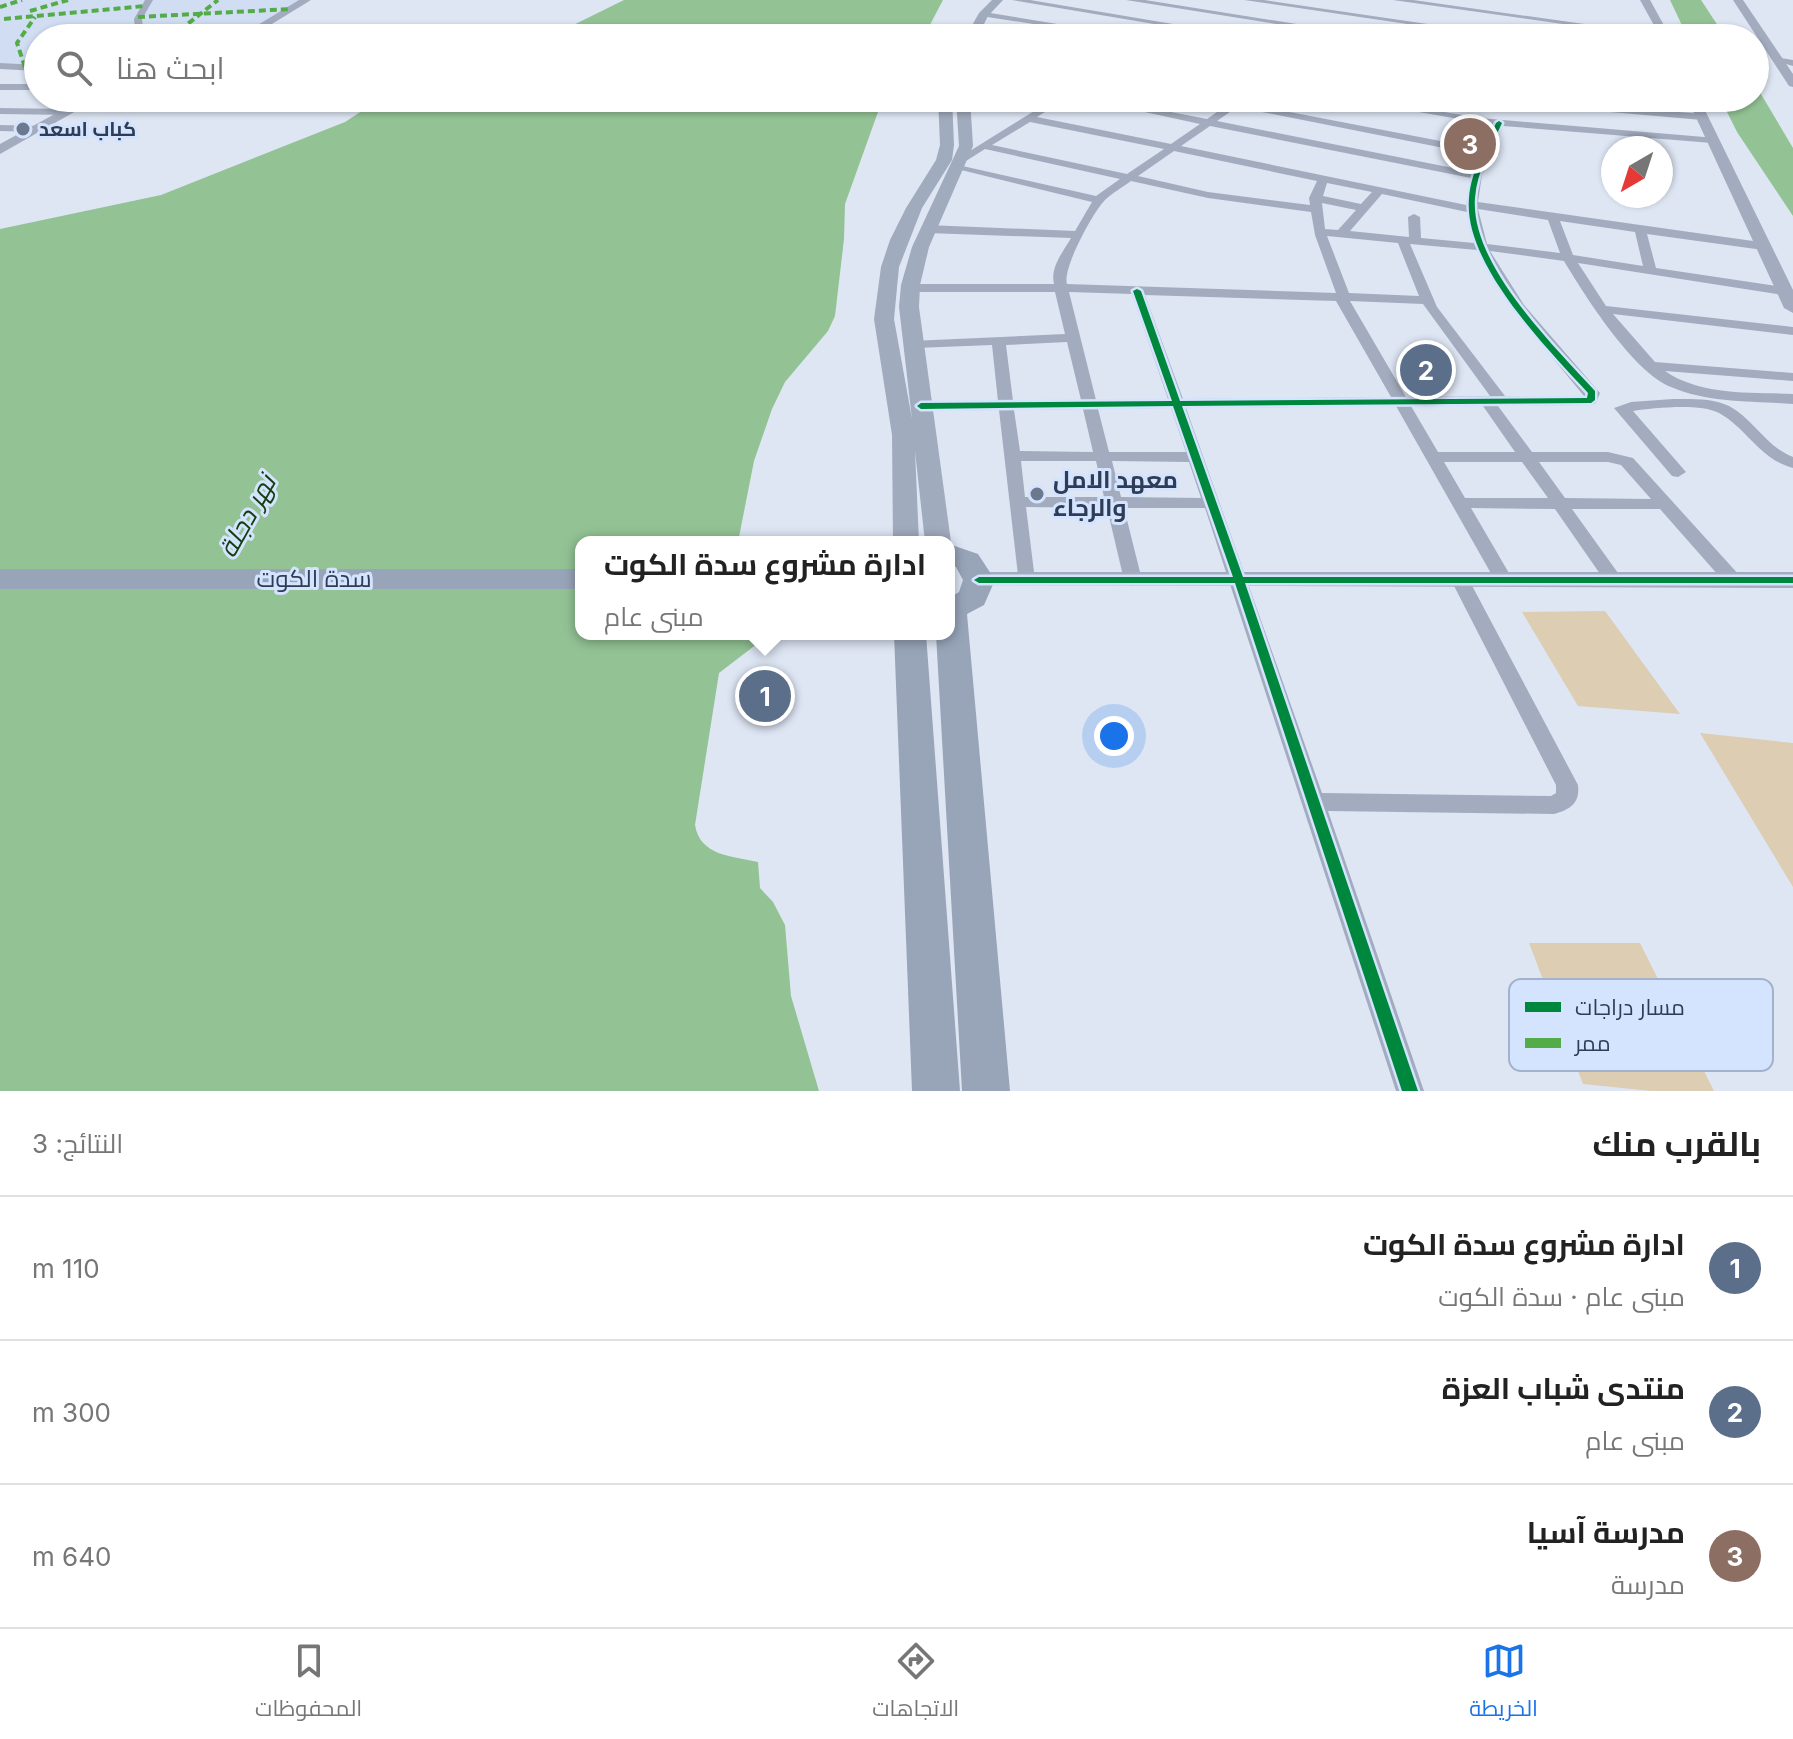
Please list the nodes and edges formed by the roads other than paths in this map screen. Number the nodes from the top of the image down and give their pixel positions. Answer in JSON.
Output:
{"nodes":[{"id":1,"x":149,"y":0,"type":"edge"},
{"id":2,"x":306,"y":0,"type":"edge"},
{"id":3,"x":998,"y":0,"type":"edge"},
{"id":4,"x":1016,"y":0,"type":"edge"},
{"id":5,"x":1103,"y":0,"type":"edge"},
{"id":6,"x":1130,"y":0,"type":"edge"},
{"id":7,"x":1247,"y":0,"type":"edge"},
{"id":8,"x":1397,"y":0,"type":"edge"},
{"id":9,"x":1645,"y":0,"type":"edge"},
{"id":10,"x":1724,"y":0,"type":"edge"},
{"id":11,"x":1738,"y":0,"type":"edge"},
{"id":12,"x":1377,"y":8,"type":"dead end"},
{"id":13,"x":1080,"y":10,"type":"junction"},
{"id":14,"x":984,"y":14,"type":"junction"},
{"id":15,"x":1221,"y":14,"type":"junction"},
{"id":16,"x":1364,"y":16,"type":"junction"},
{"id":17,"x":1464,"y":18,"type":"dead end"},
{"id":18,"x":1544,"y":20,"type":"junction"},
{"id":19,"x":1566,"y":23,"type":"joint"},
{"id":20,"x":139,"y":24,"type":"edge"},
{"id":21,"x":264,"y":24,"type":"edge"},
{"id":22,"x":978,"y":24,"type":"edge"},
{"id":23,"x":1049,"y":24,"type":"joint"},
{"id":24,"x":1164,"y":24,"type":"edge"},
{"id":25,"x":1203,"y":24,"type":"edge"},
{"id":26,"x":1288,"y":24,"type":"edge"},
{"id":27,"x":1352,"y":24,"type":"edge"},
{"id":28,"x":1420,"y":24,"type":"edge"},
{"id":29,"x":1516,"y":24,"type":"edge"},
{"id":30,"x":1543,"y":24,"type":"edge"},
{"id":31,"x":1573,"y":24,"type":"edge"},
{"id":32,"x":1659,"y":24,"type":"edge"},
{"id":33,"x":1740,"y":24,"type":"edge"},
{"id":34,"x":1754,"y":24,"type":"edge"},
{"id":35,"x":1769,"y":46,"type":"edge"},
{"id":36,"x":1778,"y":59,"type":"junction"},
{"id":37,"x":1793,"y":62,"type":"edge"},
{"id":38,"x":1769,"y":63,"type":"edge"},
{"id":39,"x":2,"y":68,"type":"edge"},
{"id":40,"x":24,"y":68,"type":"edge"},
{"id":41,"x":0,"y":87,"type":"edge"},
{"id":42,"x":24,"y":87,"type":"edge"},
{"id":43,"x":1790,"y":89,"type":"edge"},
{"id":44,"x":0,"y":111,"type":"edge"},
{"id":45,"x":24,"y":111,"type":"edge"},
{"id":46,"x":68,"y":112,"type":"edge"},
{"id":47,"x":946,"y":112,"type":"edge"},
{"id":48,"x":964,"y":112,"type":"edge"},
{"id":49,"x":1038,"y":112,"type":"edge"},
{"id":50,"x":1153,"y":112,"type":"edge"},
{"id":51,"x":1224,"y":112,"type":"edge"},
{"id":52,"x":1292,"y":112,"type":"edge"},
{"id":53,"x":1431,"y":112,"type":"edge"},
{"id":54,"x":1518,"y":112,"type":"edge"},
{"id":55,"x":1648,"y":112,"type":"edge"},
{"id":56,"x":1700,"y":112,"type":"edge"},
{"id":57,"x":1702,"y":117,"type":"junction"},
{"id":58,"x":1027,"y":118,"type":"junction"},
{"id":59,"x":1207,"y":123,"type":"junction"},
{"id":60,"x":1499,"y":123,"type":"junction"},
{"id":61,"x":1517,"y":124,"type":"junction"},
{"id":62,"x":0,"y":128,"type":"edge"},
{"id":63,"x":38,"y":129,"type":"junction"},
{"id":64,"x":1712,"y":140,"type":"junction"},
{"id":65,"x":7,"y":142,"type":"edge"},
{"id":66,"x":984,"y":146,"type":"junction"},
{"id":67,"x":1170,"y":148,"type":"junction"},
{"id":68,"x":0,"y":150,"type":"edge"},
{"id":69,"x":1486,"y":153,"type":"junction"},
{"id":70,"x":960,"y":164,"type":"junction"},
{"id":71,"x":1478,"y":176,"type":"junction"},
{"id":72,"x":1125,"y":178,"type":"junction"},
{"id":73,"x":1323,"y":180,"type":"junction"},
{"id":74,"x":1378,"y":192,"type":"junction"},
{"id":75,"x":1099,"y":200,"type":"junction"},
{"id":76,"x":1315,"y":204,"type":"junction"},
{"id":77,"x":1472,"y":207,"type":"junction"},
{"id":78,"x":1364,"y":208,"type":"junction"},
{"id":79,"x":1414,"y":217,"type":"dead end"},
{"id":80,"x":1553,"y":217,"type":"junction"},
{"id":81,"x":927,"y":229,"type":"junction"},
{"id":82,"x":1640,"y":229,"type":"junction"},
{"id":83,"x":1321,"y":232,"type":"junction"},
{"id":84,"x":1341,"y":234,"type":"junction"},
{"id":85,"x":1078,"y":235,"type":"junction"},
{"id":86,"x":1409,"y":241,"type":"junction"},
{"id":87,"x":1763,"y":246,"type":"junction"},
{"id":88,"x":1484,"y":248,"type":"junction"},
{"id":89,"x":1567,"y":258,"type":"junction"},
{"id":90,"x":1650,"y":270,"type":"junction"},
{"id":91,"x":909,"y":288,"type":"junction"},
{"id":92,"x":1061,"y":288,"type":"junction"},
{"id":93,"x":1137,"y":291,"type":"junction"},
{"id":94,"x":1784,"y":291,"type":"junction"},
{"id":95,"x":1342,"y":297,"type":"junction"},
{"id":96,"x":1428,"y":300,"type":"junction"},
{"id":97,"x":1793,"y":308,"type":"edge"},
{"id":98,"x":1601,"y":309,"type":"junction"},
{"id":99,"x":1793,"y":331,"type":"edge"},
{"id":100,"x":1073,"y":338,"type":"junction"},
{"id":101,"x":999,"y":341,"type":"junction"},
{"id":102,"x":916,"y":344,"type":"junction"},
{"id":103,"x":1653,"y":366,"type":"junction"},
{"id":104,"x":916,"y":367,"type":"junction"},
{"id":105,"x":893,"y":368,"type":"junction"},
{"id":106,"x":1793,"y":377,"type":"edge"},
{"id":107,"x":1592,"y":399,"type":"junction"},
{"id":108,"x":1793,"y":399,"type":"edge"},
{"id":109,"x":1495,"y":402,"type":"junction"},
{"id":110,"x":1403,"y":403,"type":"junction"},
{"id":111,"x":1177,"y":404,"type":"junction"},
{"id":112,"x":1006,"y":405,"type":"junction"},
{"id":113,"x":1089,"y":405,"type":"junction"},
{"id":114,"x":921,"y":406,"type":"junction"},
{"id":115,"x":1622,"y":408,"type":"junction"},
{"id":116,"x":1012,"y":456,"type":"junction"},
{"id":117,"x":1663,"y":456,"type":"junction"},
{"id":118,"x":1102,"y":457,"type":"junction"},
{"id":119,"x":1196,"y":457,"type":"junction"},
{"id":120,"x":1434,"y":457,"type":"junction"},
{"id":121,"x":1527,"y":457,"type":"junction"},
{"id":122,"x":1625,"y":461,"type":"junction"},
{"id":123,"x":1793,"y":463,"type":"edge"},
{"id":124,"x":1678,"y":472,"type":"dead end"},
{"id":125,"x":1017,"y":502,"type":"junction"},
{"id":126,"x":1113,"y":503,"type":"junction"},
{"id":127,"x":1212,"y":503,"type":"junction"},
{"id":128,"x":1460,"y":503,"type":"junction"},
{"id":129,"x":1560,"y":503,"type":"junction"},
{"id":130,"x":1665,"y":504,"type":"junction"},
{"id":131,"x":906,"y":536,"type":"edge"},
{"id":132,"x":937,"y":536,"type":"edge"},
{"id":133,"x":955,"y":556,"type":"edge"},
{"id":134,"x":0,"y":579,"type":"edge"},
{"id":135,"x":575,"y":579,"type":"edge"},
{"id":136,"x":979,"y":580,"type":"junction"},
{"id":137,"x":1026,"y":580,"type":"junction"},
{"id":138,"x":1133,"y":580,"type":"junction"},
{"id":139,"x":1239,"y":580,"type":"junction"},
{"id":140,"x":1460,"y":580,"type":"junction"},
{"id":141,"x":1504,"y":580,"type":"junction"},
{"id":142,"x":1614,"y":580,"type":"junction"},
{"id":143,"x":1733,"y":580,"type":"junction"},
{"id":144,"x":1793,"y":580,"type":"edge"},
{"id":145,"x":955,"y":607,"type":"edge"},
{"id":146,"x":911,"y":640,"type":"edge"},
{"id":147,"x":952,"y":640,"type":"edge"},
{"id":148,"x":1314,"y":802,"type":"junction"},
{"id":149,"x":936,"y":1091,"type":"edge"},
{"id":150,"x":986,"y":1091,"type":"edge"},
{"id":151,"x":1410,"y":1091,"type":"edge"}],
"edges":[{"from":1,"to":20,"type":"street"},
{"from":2,"to":21,"type":"street"},
{"from":3,"to":14,"type":"main road"},
{"from":4,"to":13,"type":"street"},
{"from":5,"to":13,"type":"street"},
{"from":6,"to":15,"type":"street"},
{"from":7,"to":15,"type":"street"},
{"from":7,"to":16,"type":"street"},
{"from":8,"to":18,"type":"street"},
{"from":9,"to":32,"type":"street"},
{"from":10,"to":33,"type":"street"},
{"from":11,"to":34,"type":"street"},
{"from":12,"to":16,"type":"street"},
{"from":13,"to":23,"type":"street"},
{"from":13,"to":24,"type":"street"},
{"from":14,"to":22,"type":"main road"},
{"from":14,"to":23,"type":"street"},
{"from":15,"to":25,"type":"street"},
{"from":15,"to":26,"type":"street"},
{"from":16,"to":27,"type":"street"},
{"from":16,"to":28,"type":"street"},
{"from":17,"to":29,"type":"street"},
{"from":18,"to":19,"type":"street"},
{"from":18,"to":30,"type":"street"},
{"from":19,"to":31,"type":"street"},
{"from":35,"to":36,"type":"street"},
{"from":36,"to":37,"type":"street"},
{"from":36,"to":43,"type":"street"},
{"from":38,"to":43,"type":"street"},
{"from":39,"to":40,"type":"street"},
{"from":41,"to":42,"type":"street"},
{"from":44,"to":45,"type":"street"},
{"from":46,"to":63,"type":"street"},
{"from":47,"to":105,"type":"main road"},
{"from":48,"to":70,"type":"main road"},
{"from":49,"to":58,"type":"street"},
{"from":50,"to":59,"type":"street"},
{"from":51,"to":59,"type":"street"},
{"from":52,"to":69,"type":"street"},
{"from":53,"to":60,"type":"street"},
{"from":54,"to":61,"type":"street"},
{"from":55,"to":57,"type":"street"},
{"from":56,"to":57,"type":"street"},
{"from":57,"to":64,"type":"street"},
{"from":58,"to":66,"type":"street"},
{"from":58,"to":67,"type":"street"},
{"from":59,"to":67,"type":"street"},
{"from":59,"to":71,"type":"street"},
{"from":60,"to":61,"type":"street"},
{"from":60,"to":69,"type":"street"},
{"from":61,"to":64,"type":"street"},
{"from":62,"to":63,"type":"street"},
{"from":63,"to":65,"type":"street"},
{"from":64,"to":87,"type":"street"},
{"from":65,"to":68,"type":"street"},
{"from":66,"to":70,"type":"street"},
{"from":66,"to":72,"type":"street"},
{"from":67,"to":72,"type":"street"},
{"from":67,"to":73,"type":"street"},
{"from":69,"to":71,"type":"street"},
{"from":70,"to":75,"type":"street"},
{"from":70,"to":81,"type":"main road"},
{"from":71,"to":77,"type":"street"},
{"from":72,"to":75,"type":"street"},
{"from":72,"to":76,"type":"street"},
{"from":73,"to":74,"type":"street"},
{"from":73,"to":76,"type":"street"},
{"from":74,"to":77,"type":"street"},
{"from":74,"to":78,"type":"street"},
{"from":75,"to":85,"type":"street"},
{"from":76,"to":78,"type":"street"},
{"from":76,"to":83,"type":"street"},
{"from":77,"to":80,"type":"street"},
{"from":77,"to":88,"type":"street"},
{"from":78,"to":84,"type":"street"},
{"from":79,"to":86,"type":"street"},
{"from":80,"to":82,"type":"street"},
{"from":80,"to":89,"type":"street"},
{"from":81,"to":85,"type":"street"},
{"from":81,"to":91,"type":"main road"},
{"from":82,"to":87,"type":"street"},
{"from":82,"to":90,"type":"street"},
{"from":83,"to":84,"type":"street"},
{"from":83,"to":95,"type":"street"},
{"from":84,"to":86,"type":"street"},
{"from":85,"to":92,"type":"street"},
{"from":86,"to":88,"type":"street"},
{"from":86,"to":96,"type":"street"},
{"from":87,"to":94,"type":"street"},
{"from":88,"to":89,"type":"street"},
{"from":88,"to":107,"type":"street"},
{"from":89,"to":90,"type":"street"},
{"from":89,"to":98,"type":"street"},
{"from":90,"to":94,"type":"street"},
{"from":91,"to":92,"type":"street"},
{"from":91,"to":102,"type":"main road"},
{"from":92,"to":93,"type":"street"},
{"from":92,"to":100,"type":"street"},
{"from":93,"to":95,"type":"street"},
{"from":93,"to":111,"type":"street"},
{"from":94,"to":97,"type":"street"},
{"from":95,"to":96,"type":"street"},
{"from":95,"to":110,"type":"street"},
{"from":96,"to":109,"type":"street"},
{"from":98,"to":99,"type":"street"},
{"from":98,"to":103,"type":"street"},
{"from":100,"to":101,"type":"street"},
{"from":100,"to":113,"type":"street"},
{"from":101,"to":102,"type":"street"},
{"from":101,"to":112,"type":"street"},
{"from":102,"to":104,"type":"main road"},
{"from":103,"to":106,"type":"street"},
{"from":103,"to":108,"type":"street"},
{"from":104,"to":105,"type":"main road"},
{"from":104,"to":114,"type":"main road"},
{"from":105,"to":131,"type":"main road"},
{"from":107,"to":109,"type":"street"},
{"from":107,"to":115,"type":"street"},
{"from":109,"to":110,"type":"street"},
{"from":109,"to":121,"type":"street"},
{"from":110,"to":111,"type":"street"},
{"from":110,"to":120,"type":"street"},
{"from":111,"to":113,"type":"street"},
{"from":111,"to":119,"type":"street"},
{"from":112,"to":113,"type":"street"},
{"from":112,"to":114,"type":"street"},
{"from":112,"to":116,"type":"street"},
{"from":113,"to":118,"type":"street"},
{"from":114,"to":132,"type":"main road"},
{"from":115,"to":117,"type":"street"},
{"from":115,"to":123,"type":"street"},
{"from":116,"to":118,"type":"street"},
{"from":116,"to":125,"type":"street"},
{"from":117,"to":122,"type":"street"},
{"from":117,"to":124,"type":"street"},
{"from":118,"to":119,"type":"street"},
{"from":118,"to":126,"type":"street"},
{"from":119,"to":127,"type":"street"},
{"from":120,"to":121,"type":"street"},
{"from":120,"to":128,"type":"street"},
{"from":121,"to":122,"type":"street"},
{"from":121,"to":129,"type":"street"},
{"from":122,"to":130,"type":"street"},
{"from":125,"to":126,"type":"street"},
{"from":125,"to":137,"type":"street"},
{"from":126,"to":127,"type":"street"},
{"from":126,"to":138,"type":"street"},
{"from":127,"to":139,"type":"street"},
{"from":128,"to":129,"type":"street"},
{"from":128,"to":141,"type":"street"},
{"from":129,"to":130,"type":"street"},
{"from":129,"to":142,"type":"street"},
{"from":130,"to":143,"type":"street"},
{"from":133,"to":136,"type":"main road"},
{"from":134,"to":135,"type":"main road","name":"سدة الكوت"},
{"from":136,"to":137,"type":"street"},
{"from":136,"to":145,"type":"main road"},
{"from":137,"to":138,"type":"street"},
{"from":138,"to":139,"type":"street"},
{"from":139,"to":140,"type":"street"},
{"from":139,"to":148,"type":"street"},
{"from":140,"to":141,"type":"street"},
{"from":140,"to":148,"type":"street"},
{"from":141,"to":142,"type":"street"},
{"from":142,"to":143,"type":"street"},
{"from":143,"to":144,"type":"street"},
{"from":146,"to":149,"type":"main road"},
{"from":147,"to":150,"type":"main road"},
{"from":148,"to":151,"type":"street"}]}
